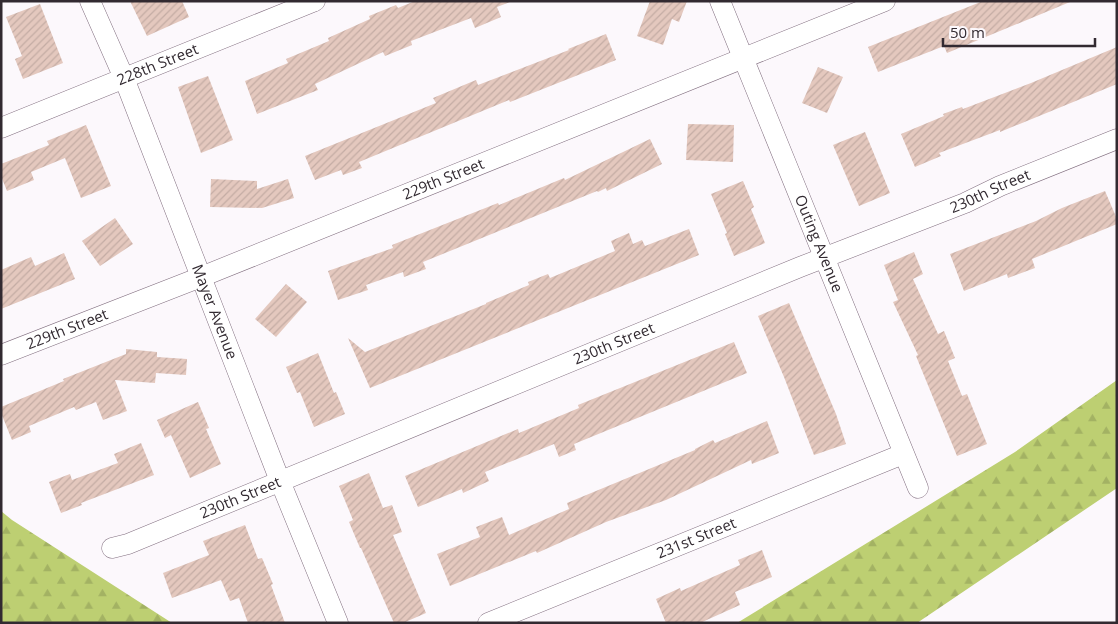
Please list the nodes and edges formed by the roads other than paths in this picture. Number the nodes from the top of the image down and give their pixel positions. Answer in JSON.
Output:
{"nodes":[{"id":1,"x":90,"y":1,"type":"edge"},
{"id":2,"x":315,"y":1,"type":"edge"},
{"id":3,"x":720,"y":1,"type":"edge"},
{"id":4,"x":885,"y":1,"type":"edge"},
{"id":5,"x":743,"y":59,"type":"junction"},
{"id":6,"x":124,"y":78,"type":"junction"},
{"id":7,"x":1,"y":128,"type":"edge"},
{"id":8,"x":1117,"y":139,"type":"edge"},
{"id":9,"x":825,"y":257,"type":"junction"},
{"id":10,"x":201,"y":277,"type":"junction"},
{"id":11,"x":1,"y":355,"type":"edge"},
{"id":12,"x":903,"y":454,"type":"junction"},
{"id":13,"x":280,"y":481,"type":"junction"},
{"id":14,"x":918,"y":488,"type":"dead end"},
{"id":15,"x":112,"y":548,"type":"dead end"},
{"id":16,"x":338,"y":623,"type":"edge"},
{"id":17,"x":488,"y":623,"type":"edge"}],
"edges":[{"from":1,"to":6,"type":"street","name":"Mayer Avenue"},
{"from":2,"to":6,"type":"street","name":"228th Street"},
{"from":3,"to":5,"type":"street","name":"Outing Avenue"},
{"from":4,"to":5,"type":"street","name":"229th Street"},
{"from":5,"to":9,"type":"street","name":"Outing Avenue"},
{"from":5,"to":10,"type":"street","name":"229th Street"},
{"from":6,"to":7,"type":"street","name":"228th Street"},
{"from":6,"to":10,"type":"street","name":"Mayer Avenue"},
{"from":8,"to":9,"type":"street","name":"230th Street"},
{"from":9,"to":12,"type":"street","name":"Outing Avenue"},
{"from":9,"to":13,"type":"street","name":"230th Street"},
{"from":10,"to":11,"type":"street","name":"229th Street"},
{"from":10,"to":13,"type":"street","name":"Mayer Avenue"},
{"from":12,"to":14,"type":"street","name":"Outing Avenue"},
{"from":12,"to":17,"type":"street","name":"231st Street"},
{"from":13,"to":15,"type":"street","name":"230th Street"},
{"from":13,"to":16,"type":"street","name":"Mayer Avenue"}]}
